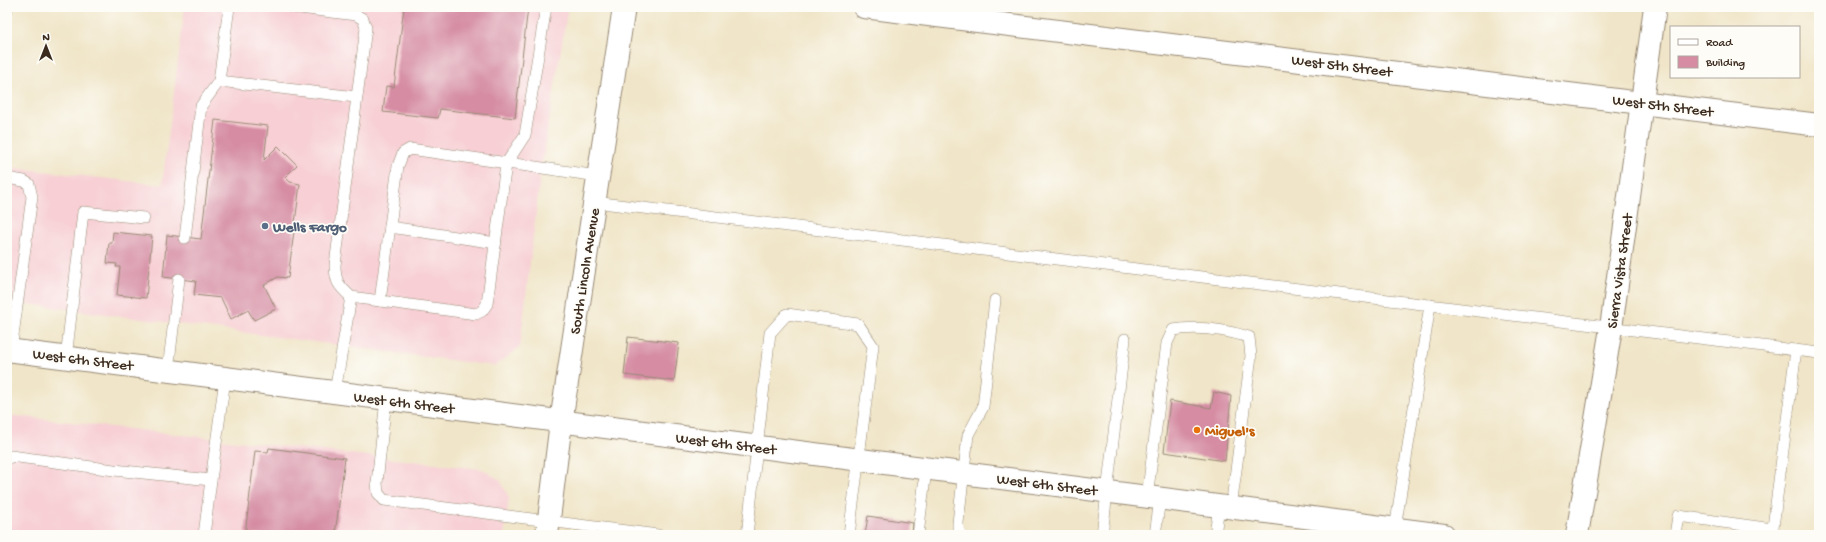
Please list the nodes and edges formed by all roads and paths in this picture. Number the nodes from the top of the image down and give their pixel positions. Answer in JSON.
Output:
{"nodes":[{"id":1,"x":229,"y":7,"type":"edge"},
{"id":2,"x":292,"y":7,"type":"edge"},
{"id":3,"x":546,"y":7,"type":"edge"},
{"id":4,"x":624,"y":7,"type":"edge"},
{"id":5,"x":864,"y":7,"type":"edge"},
{"id":6,"x":1655,"y":7,"type":"edge"},
{"id":7,"x":219,"y":80,"type":"junction"},
{"id":8,"x":356,"y":97,"type":"junction"},
{"id":9,"x":1642,"y":102,"type":"junction"},
{"id":10,"x":1819,"y":125,"type":"edge"},
{"id":11,"x":506,"y":164,"type":"junction"},
{"id":12,"x":598,"y":176,"type":"junction"},
{"id":13,"x":7,"y":178,"type":"edge"},
{"id":14,"x":594,"y":202,"type":"junction"},
{"id":15,"x":144,"y":218,"type":"dead end"},
{"id":16,"x":390,"y":227,"type":"junction"},
{"id":17,"x":185,"y":238,"type":"dead end"},
{"id":18,"x":496,"y":243,"type":"junction"},
{"id":19,"x":179,"y":279,"type":"dead end"},
{"id":20,"x":351,"y":297,"type":"junction"},
{"id":21,"x":995,"y":300,"type":"dead end"},
{"id":22,"x":380,"y":301,"type":"junction"},
{"id":23,"x":1430,"y":305,"type":"junction"},
{"id":24,"x":1611,"y":328,"type":"junction"},
{"id":25,"x":1125,"y":339,"type":"dead end"},
{"id":26,"x":9,"y":350,"type":"edge"},
{"id":27,"x":1796,"y":350,"type":"junction"},
{"id":28,"x":1819,"y":353,"type":"edge"},
{"id":29,"x":66,"y":358,"type":"junction"},
{"id":30,"x":168,"y":370,"type":"junction"},
{"id":31,"x":225,"y":379,"type":"junction"},
{"id":32,"x":335,"y":392,"type":"junction"},
{"id":33,"x":386,"y":399,"type":"junction"},
{"id":34,"x":561,"y":422,"type":"junction"},
{"id":35,"x":757,"y":448,"type":"junction"},
{"id":36,"x":8,"y":454,"type":"edge"},
{"id":37,"x":859,"y":461,"type":"junction"},
{"id":38,"x":926,"y":469,"type":"junction"},
{"id":39,"x":963,"y":473,"type":"junction"},
{"id":40,"x":211,"y":480,"type":"junction"},
{"id":41,"x":1108,"y":492,"type":"junction"},
{"id":42,"x":1154,"y":498,"type":"junction"},
{"id":43,"x":1225,"y":507,"type":"junction"},
{"id":44,"x":548,"y":528,"type":"edge"},
{"id":45,"x":1357,"y":529,"type":"edge"},
{"id":46,"x":1408,"y":532,"type":"edge"},
{"id":47,"x":1773,"y":532,"type":"edge"},
{"id":48,"x":956,"y":533,"type":"edge"},
{"id":49,"x":204,"y":535,"type":"edge"},
{"id":50,"x":658,"y":535,"type":"edge"},
{"id":51,"x":747,"y":535,"type":"edge"},
{"id":52,"x":849,"y":535,"type":"edge"},
{"id":53,"x":918,"y":535,"type":"edge"},
{"id":54,"x":1102,"y":535,"type":"edge"},
{"id":55,"x":1156,"y":535,"type":"edge"},
{"id":56,"x":1215,"y":535,"type":"edge"},
{"id":57,"x":1444,"y":535,"type":"edge"},
{"id":58,"x":1577,"y":535,"type":"edge"},
{"id":59,"x":1675,"y":535,"type":"edge"}],
"edges":[{"from":1,"to":7,"type":"lane"},
{"from":2,"to":8,"type":"lane"},
{"from":3,"to":11,"type":"lane"},
{"from":4,"to":12,"type":"main road","name":"South Lincoln Avenue"},
{"from":5,"to":9,"type":"main road","name":"West 5th Street"},
{"from":6,"to":9,"type":"main road","name":"Sierra Vista Street"},
{"from":7,"to":8,"type":"lane"},
{"from":7,"to":17,"type":"lane"},
{"from":8,"to":20,"type":"lane"},
{"from":9,"to":10,"type":"main road","name":"West 5th Street"},
{"from":9,"to":24,"type":"main road","name":"Sierra Vista Street"},
{"from":11,"to":12,"type":"lane"},
{"from":11,"to":16,"type":"lane"},
{"from":11,"to":18,"type":"lane"},
{"from":12,"to":14,"type":"main road","name":"South Lincoln Avenue"},
{"from":13,"to":26,"type":"lane"},
{"from":14,"to":23,"type":"lane"},
{"from":14,"to":34,"type":"main road","name":"South Lincoln Avenue"},
{"from":15,"to":29,"type":"lane"},
{"from":16,"to":18,"type":"lane"},
{"from":16,"to":22,"type":"lane"},
{"from":18,"to":22,"type":"lane"},
{"from":19,"to":30,"type":"lane"},
{"from":20,"to":22,"type":"lane"},
{"from":20,"to":32,"type":"lane"},
{"from":21,"to":39,"type":"lane"},
{"from":23,"to":24,"type":"lane"},
{"from":23,"to":46,"type":"lane"},
{"from":24,"to":27,"type":"lane"},
{"from":24,"to":58,"type":"main road","name":"Sierra Vista Street"},
{"from":25,"to":41,"type":"lane"},
{"from":26,"to":29,"type":"main road","name":"West 6th Street"},
{"from":27,"to":28,"type":"lane"},
{"from":27,"to":47,"type":"lane"},
{"from":29,"to":30,"type":"main road","name":"West 6th Street"},
{"from":30,"to":31,"type":"main road","name":"West 6th Street"},
{"from":31,"to":32,"type":"main road","name":"West 6th Street"},
{"from":31,"to":40,"type":"lane"},
{"from":32,"to":33,"type":"main road","name":"West 6th Street"},
{"from":33,"to":34,"type":"main road","name":"West 6th Street"},
{"from":33,"to":44,"type":"lane"},
{"from":34,"to":35,"type":"main road","name":"West 6th Street"},
{"from":34,"to":44,"type":"main road","name":"South Lincoln Avenue"},
{"from":35,"to":37,"type":"main road","name":"West 6th Street"},
{"from":35,"to":37,"type":"lane"},
{"from":35,"to":51,"type":"lane"},
{"from":36,"to":40,"type":"lane"},
{"from":37,"to":38,"type":"main road","name":"West 6th Street"},
{"from":37,"to":52,"type":"lane"},
{"from":38,"to":39,"type":"main road","name":"West 6th Street"},
{"from":38,"to":53,"type":"lane"},
{"from":39,"to":41,"type":"main road","name":"West 6th Street"},
{"from":39,"to":48,"type":"lane"},
{"from":40,"to":49,"type":"lane"},
{"from":41,"to":42,"type":"main road","name":"West 6th Street"},
{"from":41,"to":54,"type":"lane"},
{"from":42,"to":43,"type":"main road","name":"West 6th Street"},
{"from":42,"to":43,"type":"lane"},
{"from":42,"to":55,"type":"lane"},
{"from":43,"to":45,"type":"main road","name":"West 6th Street"},
{"from":43,"to":56,"type":"lane"},
{"from":44,"to":50,"type":"lane"},
{"from":45,"to":46,"type":"main road","name":"West 6th Street"},
{"from":46,"to":57,"type":"main road","name":"West 6th Street"},
{"from":47,"to":59,"type":"lane"}]}
